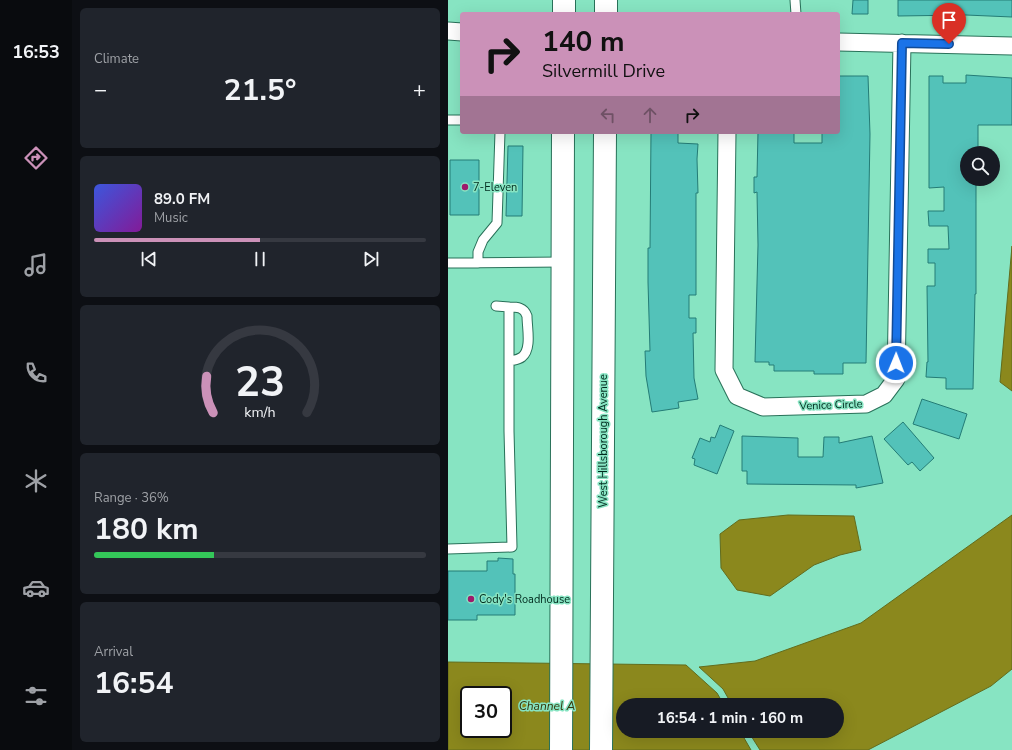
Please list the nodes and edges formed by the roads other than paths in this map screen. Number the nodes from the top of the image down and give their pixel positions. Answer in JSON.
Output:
{"nodes":[{"id":1,"x":564,"y":0,"type":"edge"},
{"id":2,"x":606,"y":0,"type":"edge"},
{"id":3,"x":794,"y":0,"type":"edge"},
{"id":4,"x":564,"y":12,"type":"edge"},
{"id":5,"x":606,"y":12,"type":"edge"},
{"id":6,"x":796,"y":12,"type":"edge"},
{"id":7,"x":448,"y":31,"type":"edge"},
{"id":8,"x":460,"y":32,"type":"edge"},
{"id":9,"x":840,"y":42,"type":"edge"},
{"id":10,"x":902,"y":43,"type":"junction"},
{"id":11,"x":1012,"y":46,"type":"edge"},
{"id":12,"x":448,"y":120,"type":"edge"},
{"id":13,"x":460,"y":120,"type":"edge"},
{"id":14,"x":500,"y":134,"type":"edge"},
{"id":15,"x":563,"y":134,"type":"edge"},
{"id":16,"x":605,"y":134,"type":"edge"},
{"id":17,"x":728,"y":134,"type":"edge"},
{"id":18,"x":563,"y":262,"type":"junction"},
{"id":19,"x":448,"y":263,"type":"edge"},
{"id":20,"x":478,"y":264,"type":"junction"},
{"id":21,"x":496,"y":306,"type":"dead end"},
{"id":22,"x":509,"y":306,"type":"junction"},
{"id":23,"x":510,"y":361,"type":"junction"},
{"id":24,"x":448,"y":549,"type":"edge"},
{"id":25,"x":561,"y":750,"type":"edge"},
{"id":26,"x":601,"y":750,"type":"edge"}],
"edges":[{"from":1,"to":4,"type":"main road"},
{"from":2,"to":5,"type":"main road"},
{"from":3,"to":6,"type":"lane"},
{"from":7,"to":8,"type":"street"},
{"from":9,"to":10,"type":"street"},
{"from":10,"to":11,"type":"street"},
{"from":10,"to":17,"type":"street","name":"Venice Circle"},
{"from":12,"to":13,"type":"lane"},
{"from":14,"to":20,"type":"lane"},
{"from":15,"to":18,"type":"main road"},
{"from":16,"to":26,"type":"main road","name":"West Hillsborough Avenue"},
{"from":18,"to":20,"type":"lane"},
{"from":18,"to":25,"type":"main road"},
{"from":19,"to":20,"type":"lane"},
{"from":21,"to":22,"type":"lane"},
{"from":22,"to":23,"type":"lane"},
{"from":22,"to":23,"type":"lane"},
{"from":23,"to":24,"type":"lane"}]}
